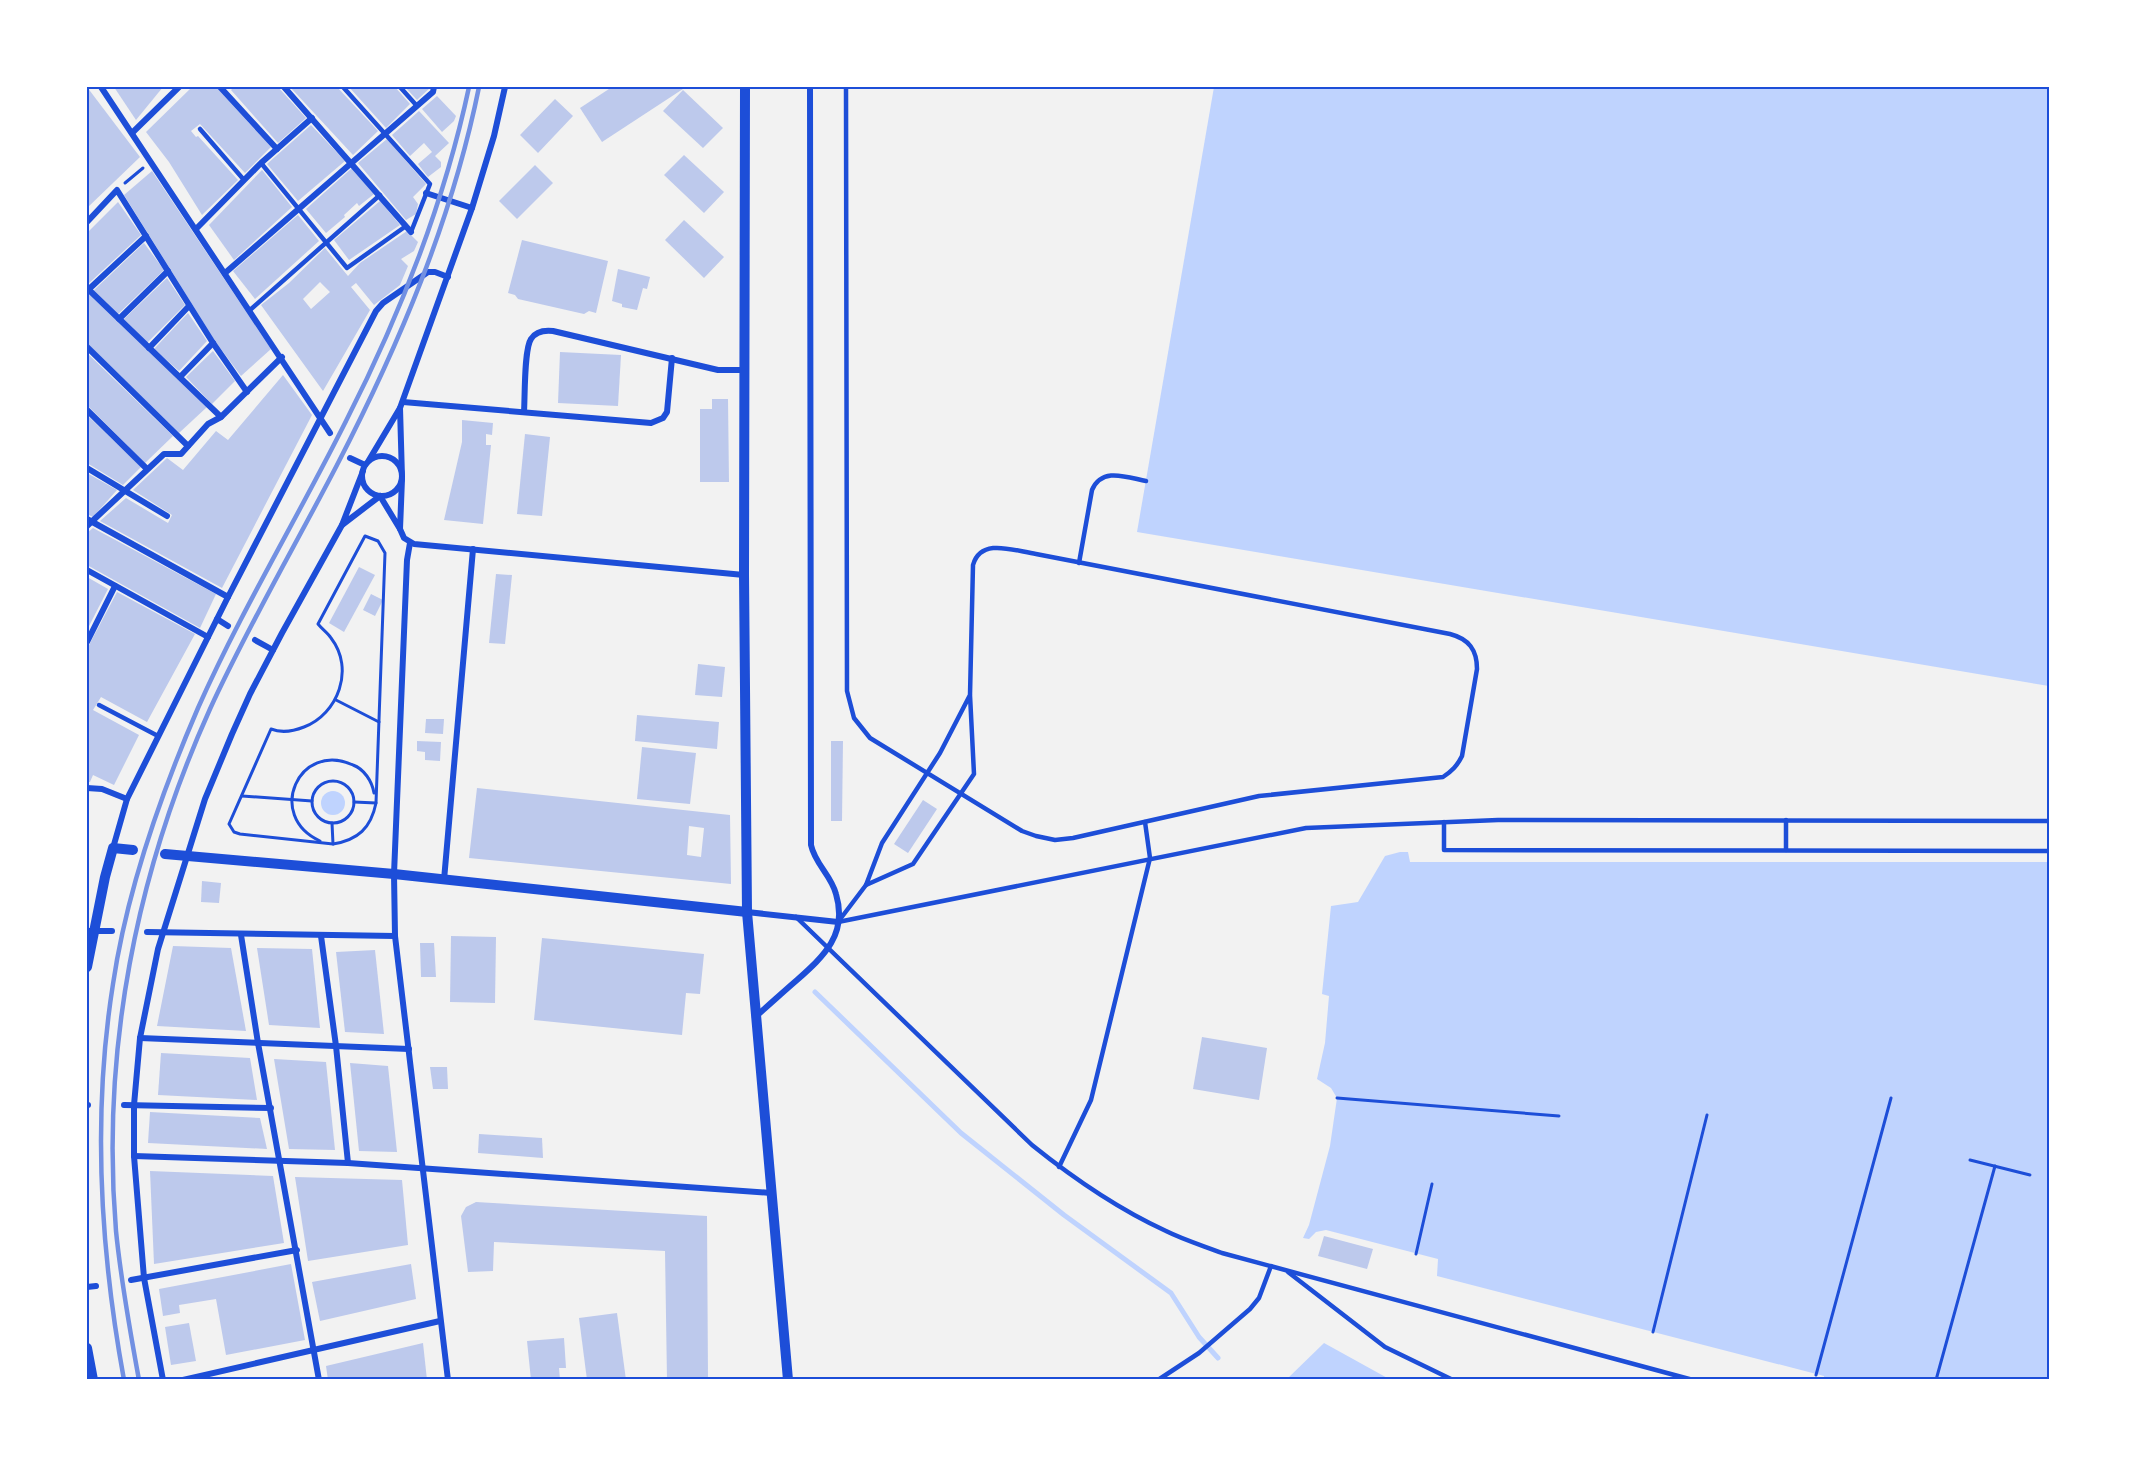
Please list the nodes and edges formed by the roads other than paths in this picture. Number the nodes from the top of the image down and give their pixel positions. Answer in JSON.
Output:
{"nodes":[{"id":1,"x":101,"y":87,"type":"edge"},
{"id":2,"x":179,"y":87,"type":"edge"},
{"id":3,"x":284,"y":87,"type":"edge"},
{"id":4,"x":343,"y":87,"type":"edge"},
{"id":5,"x":400,"y":87,"type":"edge"},
{"id":6,"x":505,"y":87,"type":"edge"},
{"id":7,"x":745,"y":87,"type":"edge"},
{"id":8,"x":810,"y":87,"type":"edge"},
{"id":9,"x":846,"y":87,"type":"edge"},
{"id":10,"x":224,"y":88,"type":"edge"},
{"id":11,"x":434,"y":90,"type":"edge"},
{"id":12,"x":417,"y":106,"type":"junction"},
{"id":13,"x":312,"y":118,"type":"junction"},
{"id":14,"x":200,"y":129,"type":"dead end"},
{"id":15,"x":132,"y":132,"type":"junction"},
{"id":16,"x":385,"y":133,"type":"junction"},
{"id":17,"x":277,"y":149,"type":"junction"},
{"id":18,"x":352,"y":162,"type":"junction"},
{"id":19,"x":261,"y":163,"type":"junction"},
{"id":20,"x":244,"y":180,"type":"junction"},
{"id":21,"x":426,"y":193,"type":"junction"},
{"id":22,"x":380,"y":195,"type":"junction"},
{"id":23,"x":299,"y":208,"type":"junction"},
{"id":24,"x":472,"y":208,"type":"junction"},
{"id":25,"x":87,"y":222,"type":"edge"},
{"id":26,"x":406,"y":226,"type":"junction"},
{"id":27,"x":196,"y":229,"type":"junction"},
{"id":28,"x":411,"y":232,"type":"joint"},
{"id":29,"x":146,"y":236,"type":"junction"},
{"id":30,"x":326,"y":242,"type":"junction"},
{"id":31,"x":168,"y":271,"type":"junction"},
{"id":32,"x":225,"y":273,"type":"junction"},
{"id":33,"x":448,"y":277,"type":"junction"},
{"id":34,"x":88,"y":289,"type":"edge"},
{"id":35,"x":189,"y":306,"type":"junction"},
{"id":36,"x":250,"y":310,"type":"junction"},
{"id":37,"x":118,"y":319,"type":"junction"},
{"id":38,"x":213,"y":343,"type":"junction"},
{"id":39,"x":87,"y":347,"type":"edge"},
{"id":40,"x":148,"y":348,"type":"junction"},
{"id":41,"x":282,"y":357,"type":"junction"},
{"id":42,"x":672,"y":358,"type":"junction"},
{"id":43,"x":746,"y":370,"type":"junction"},
{"id":44,"x":180,"y":377,"type":"junction"},
{"id":45,"x":247,"y":392,"type":"junction"},
{"id":46,"x":401,"y":405,"type":"junction"},
{"id":47,"x":87,"y":410,"type":"edge"},
{"id":48,"x":524,"y":412,"type":"junction"},
{"id":49,"x":221,"y":417,"type":"junction"},
{"id":50,"x":320,"y":419,"type":"junction"},
{"id":51,"x":330,"y":433,"type":"dead end"},
{"id":52,"x":188,"y":446,"type":"junction"},
{"id":53,"x":350,"y":458,"type":"dead end"},
{"id":54,"x":366,"y":466,"type":"junction"},
{"id":55,"x":87,"y":468,"type":"edge"},
{"id":56,"x":147,"y":469,"type":"junction"},
{"id":57,"x":402,"y":478,"type":"junction"},
{"id":58,"x":1146,"y":482,"type":"dead end"},
{"id":59,"x":125,"y":490,"type":"junction"},
{"id":60,"x":380,"y":496,"type":"junction"},
{"id":61,"x":167,"y":516,"type":"dead end"},
{"id":62,"x":89,"y":522,"type":"edge"},
{"id":63,"x":342,"y":525,"type":"junction"},
{"id":64,"x":400,"y":530,"type":"junction"},
{"id":65,"x":410,"y":543,"type":"junction"},
{"id":66,"x":473,"y":549,"type":"junction"},
{"id":67,"x":1079,"y":562,"type":"junction"},
{"id":68,"x":87,"y":570,"type":"edge"},
{"id":69,"x":744,"y":575,"type":"junction"},
{"id":70,"x":116,"y":586,"type":"junction"},
{"id":71,"x":228,"y":597,"type":"junction"},
{"id":72,"x":217,"y":619,"type":"junction"},
{"id":73,"x":228,"y":626,"type":"dead end"},
{"id":74,"x":208,"y":637,"type":"junction"},
{"id":75,"x":255,"y":640,"type":"dead end"},
{"id":76,"x":87,"y":642,"type":"edge"},
{"id":77,"x":273,"y":650,"type":"junction"},
{"id":78,"x":970,"y":695,"type":"junction"},
{"id":79,"x":99,"y":705,"type":"dead end"},
{"id":80,"x":158,"y":736,"type":"junction"},
{"id":81,"x":927,"y":773,"type":"junction"},
{"id":82,"x":87,"y":788,"type":"edge"},
{"id":83,"x":961,"y":793,"type":"junction"},
{"id":84,"x":127,"y":799,"type":"junction"},
{"id":85,"x":1786,"y":820,"type":"junction"},
{"id":86,"x":2049,"y":821,"type":"edge"},
{"id":87,"x":1145,"y":822,"type":"junction"},
{"id":88,"x":1444,"y":822,"type":"junction"},
{"id":89,"x":113,"y":848,"type":"junction"},
{"id":90,"x":133,"y":850,"type":"dead end"},
{"id":91,"x":1786,"y":850,"type":"junction"},
{"id":92,"x":2049,"y":850,"type":"edge"},
{"id":93,"x":165,"y":854,"type":"dead end"},
{"id":94,"x":187,"y":857,"type":"junction"},
{"id":95,"x":1150,"y":858,"type":"junction"},
{"id":96,"x":394,"y":874,"type":"junction"},
{"id":97,"x":444,"y":880,"type":"junction"},
{"id":98,"x":866,"y":885,"type":"junction"},
{"id":99,"x":747,"y":912,"type":"junction"},
{"id":100,"x":796,"y":917,"type":"junction"},
{"id":101,"x":838,"y":922,"type":"junction"},
{"id":102,"x":90,"y":931,"type":"edge"},
{"id":103,"x":111,"y":931,"type":"dead end"},
{"id":104,"x":147,"y":932,"type":"dead end"},
{"id":105,"x":162,"y":933,"type":"junction"},
{"id":106,"x":241,"y":935,"type":"junction"},
{"id":107,"x":321,"y":936,"type":"junction"},
{"id":108,"x":395,"y":936,"type":"junction"},
{"id":109,"x":828,"y":949,"type":"junction"},
{"id":110,"x":87,"y":967,"type":"edge"},
{"id":111,"x":755,"y":1017,"type":"junction"},
{"id":112,"x":140,"y":1038,"type":"junction"},
{"id":113,"x":258,"y":1043,"type":"junction"},
{"id":114,"x":336,"y":1046,"type":"junction"},
{"id":115,"x":409,"y":1049,"type":"junction"},
{"id":116,"x":124,"y":1105,"type":"dead end"},
{"id":117,"x":134,"y":1105,"type":"junction"},
{"id":118,"x":271,"y":1108,"type":"junction"},
{"id":119,"x":134,"y":1156,"type":"junction"},
{"id":120,"x":281,"y":1161,"type":"junction"},
{"id":121,"x":348,"y":1162,"type":"junction"},
{"id":122,"x":422,"y":1167,"type":"junction"},
{"id":123,"x":1059,"y":1167,"type":"junction"},
{"id":124,"x":771,"y":1193,"type":"junction"},
{"id":125,"x":297,"y":1250,"type":"junction"},
{"id":126,"x":1271,"y":1266,"type":"junction"},
{"id":127,"x":1286,"y":1270,"type":"junction"},
{"id":128,"x":144,"y":1278,"type":"junction"},
{"id":129,"x":132,"y":1280,"type":"dead end"},
{"id":130,"x":96,"y":1286,"type":"dead end"},
{"id":131,"x":87,"y":1287,"type":"edge"},
{"id":132,"x":440,"y":1321,"type":"junction"},
{"id":133,"x":87,"y":1348,"type":"edge"},
{"id":134,"x":314,"y":1350,"type":"junction"},
{"id":135,"x":93,"y":1380,"type":"edge"},
{"id":136,"x":163,"y":1380,"type":"edge"},
{"id":137,"x":183,"y":1380,"type":"edge"},
{"id":138,"x":320,"y":1380,"type":"edge"},
{"id":139,"x":448,"y":1380,"type":"edge"},
{"id":140,"x":788,"y":1380,"type":"edge"},
{"id":141,"x":1158,"y":1380,"type":"edge"},
{"id":142,"x":1453,"y":1380,"type":"edge"},
{"id":143,"x":1693,"y":1380,"type":"edge"}],
"edges":[{"from":1,"to":15,"type":"street"},
{"from":2,"to":15,"type":"street"},
{"from":3,"to":13,"type":"street"},
{"from":4,"to":16,"type":"lane"},
{"from":5,"to":12,"type":"lane"},
{"from":6,"to":24,"type":"street"},
{"from":7,"to":43,"type":"street"},
{"from":8,"to":101,"type":"street"},
{"from":9,"to":81,"type":"lane"},
{"from":10,"to":17,"type":"street"},
{"from":11,"to":12,"type":"street"},
{"from":12,"to":16,"type":"street"},
{"from":13,"to":17,"type":"street"},
{"from":13,"to":18,"type":"street"},
{"from":14,"to":20,"type":"lane"},
{"from":15,"to":27,"type":"street"},
{"from":16,"to":18,"type":"street"},
{"from":16,"to":21,"type":"lane"},
{"from":17,"to":19,"type":"street"},
{"from":18,"to":22,"type":"street"},
{"from":18,"to":23,"type":"street"},
{"from":19,"to":20,"type":"street"},
{"from":19,"to":23,"type":"lane"},
{"from":20,"to":27,"type":"street"},
{"from":21,"to":24,"type":"street"},
{"from":21,"to":28,"type":"lane"},
{"from":22,"to":26,"type":"street"},
{"from":22,"to":30,"type":"lane"},
{"from":23,"to":30,"type":"lane"},
{"from":23,"to":32,"type":"street"},
{"from":24,"to":33,"type":"street"},
{"from":25,"to":29,"type":"street"},
{"from":26,"to":28,"type":"street"},
{"from":26,"to":30,"type":"lane"},
{"from":27,"to":32,"type":"street"},
{"from":29,"to":31,"type":"street"},
{"from":29,"to":34,"type":"street"},
{"from":30,"to":36,"type":"lane"},
{"from":31,"to":35,"type":"street"},
{"from":31,"to":37,"type":"street"},
{"from":32,"to":36,"type":"street"},
{"from":33,"to":46,"type":"street"},
{"from":33,"to":50,"type":"street"},
{"from":34,"to":37,"type":"street"},
{"from":35,"to":38,"type":"street"},
{"from":35,"to":40,"type":"street"},
{"from":36,"to":41,"type":"street"},
{"from":37,"to":40,"type":"street"},
{"from":38,"to":44,"type":"street"},
{"from":38,"to":45,"type":"street"},
{"from":39,"to":52,"type":"street"},
{"from":40,"to":44,"type":"street"},
{"from":41,"to":45,"type":"street"},
{"from":41,"to":50,"type":"street"},
{"from":42,"to":43,"type":"street"},
{"from":42,"to":48,"type":"street"},
{"from":42,"to":48,"type":"street"},
{"from":43,"to":69,"type":"street"},
{"from":44,"to":49,"type":"street"},
{"from":45,"to":49,"type":"street"},
{"from":46,"to":48,"type":"street"},
{"from":46,"to":54,"type":"street"},
{"from":46,"to":57,"type":"street"},
{"from":47,"to":56,"type":"street"},
{"from":49,"to":52,"type":"street"},
{"from":50,"to":51,"type":"street"},
{"from":50,"to":71,"type":"street"},
{"from":52,"to":56,"type":"street"},
{"from":53,"to":54,"type":"street"},
{"from":54,"to":57,"type":"street"},
{"from":54,"to":60,"type":"street"},
{"from":54,"to":63,"type":"street"},
{"from":55,"to":59,"type":"street"},
{"from":56,"to":59,"type":"street"},
{"from":57,"to":60,"type":"street"},
{"from":57,"to":64,"type":"street"},
{"from":58,"to":67,"type":"lane"},
{"from":59,"to":61,"type":"street"},
{"from":59,"to":62,"type":"street"},
{"from":60,"to":63,"type":"street"},
{"from":60,"to":64,"type":"street"},
{"from":62,"to":71,"type":"street"},
{"from":63,"to":77,"type":"street"},
{"from":64,"to":65,"type":"street"},
{"from":65,"to":66,"type":"street"},
{"from":65,"to":96,"type":"street"},
{"from":66,"to":69,"type":"street"},
{"from":66,"to":97,"type":"street"},
{"from":67,"to":78,"type":"lane"},
{"from":67,"to":87,"type":"lane"},
{"from":68,"to":70,"type":"street"},
{"from":69,"to":99,"type":"street"},
{"from":70,"to":74,"type":"street"},
{"from":70,"to":76,"type":"street"},
{"from":71,"to":72,"type":"street"},
{"from":72,"to":73,"type":"street"},
{"from":72,"to":74,"type":"street"},
{"from":74,"to":80,"type":"street"},
{"from":75,"to":77,"type":"street"},
{"from":77,"to":94,"type":"street"},
{"from":78,"to":81,"type":"lane"},
{"from":78,"to":83,"type":"lane"},
{"from":79,"to":80,"type":"lane"},
{"from":80,"to":84,"type":"street"},
{"from":81,"to":83,"type":"lane"},
{"from":81,"to":98,"type":"lane"},
{"from":82,"to":84,"type":"street"},
{"from":83,"to":87,"type":"lane"},
{"from":83,"to":98,"type":"lane"},
{"from":84,"to":89,"type":"street"},
{"from":85,"to":86,"type":"lane"},
{"from":85,"to":88,"type":"lane"},
{"from":85,"to":91,"type":"lane"},
{"from":87,"to":95,"type":"lane"},
{"from":88,"to":91,"type":"lane"},
{"from":88,"to":95,"type":"lane"},
{"from":89,"to":90,"type":"street"},
{"from":89,"to":102,"type":"street"},
{"from":91,"to":92,"type":"lane"},
{"from":93,"to":94,"type":"street"},
{"from":94,"to":96,"type":"street"},
{"from":94,"to":105,"type":"street"},
{"from":95,"to":101,"type":"lane"},
{"from":95,"to":123,"type":"lane"},
{"from":96,"to":97,"type":"street"},
{"from":96,"to":108,"type":"street"},
{"from":97,"to":99,"type":"street"},
{"from":98,"to":101,"type":"lane"},
{"from":99,"to":100,"type":"street"},
{"from":99,"to":111,"type":"street"},
{"from":100,"to":101,"type":"street"},
{"from":100,"to":109,"type":"lane"},
{"from":101,"to":109,"type":"street"},
{"from":102,"to":103,"type":"street"},
{"from":102,"to":110,"type":"street"},
{"from":104,"to":105,"type":"street"},
{"from":105,"to":106,"type":"street"},
{"from":105,"to":112,"type":"street"},
{"from":106,"to":107,"type":"street"},
{"from":106,"to":113,"type":"street"},
{"from":107,"to":108,"type":"street"},
{"from":107,"to":114,"type":"street"},
{"from":108,"to":115,"type":"street"},
{"from":109,"to":111,"type":"street"},
{"from":109,"to":123,"type":"lane"},
{"from":111,"to":124,"type":"street"},
{"from":112,"to":113,"type":"street"},
{"from":112,"to":117,"type":"street"},
{"from":113,"to":114,"type":"street"},
{"from":113,"to":118,"type":"street"},
{"from":114,"to":115,"type":"street"},
{"from":114,"to":121,"type":"street"},
{"from":115,"to":122,"type":"street"},
{"from":116,"to":117,"type":"street"},
{"from":117,"to":118,"type":"street"},
{"from":117,"to":119,"type":"street"},
{"from":118,"to":120,"type":"street"},
{"from":119,"to":120,"type":"street"},
{"from":119,"to":128,"type":"street"},
{"from":120,"to":121,"type":"street"},
{"from":120,"to":125,"type":"street"},
{"from":121,"to":122,"type":"street"},
{"from":122,"to":124,"type":"street"},
{"from":122,"to":132,"type":"street"},
{"from":123,"to":126,"type":"lane"},
{"from":124,"to":140,"type":"street"},
{"from":125,"to":128,"type":"street"},
{"from":125,"to":134,"type":"street"},
{"from":126,"to":127,"type":"lane"},
{"from":126,"to":141,"type":"lane"},
{"from":127,"to":142,"type":"lane"},
{"from":127,"to":143,"type":"lane"},
{"from":128,"to":129,"type":"street"},
{"from":128,"to":136,"type":"street"},
{"from":130,"to":131,"type":"street"},
{"from":132,"to":134,"type":"street"},
{"from":132,"to":139,"type":"street"},
{"from":133,"to":135,"type":"street"},
{"from":134,"to":137,"type":"street"},
{"from":134,"to":138,"type":"street"}]}
